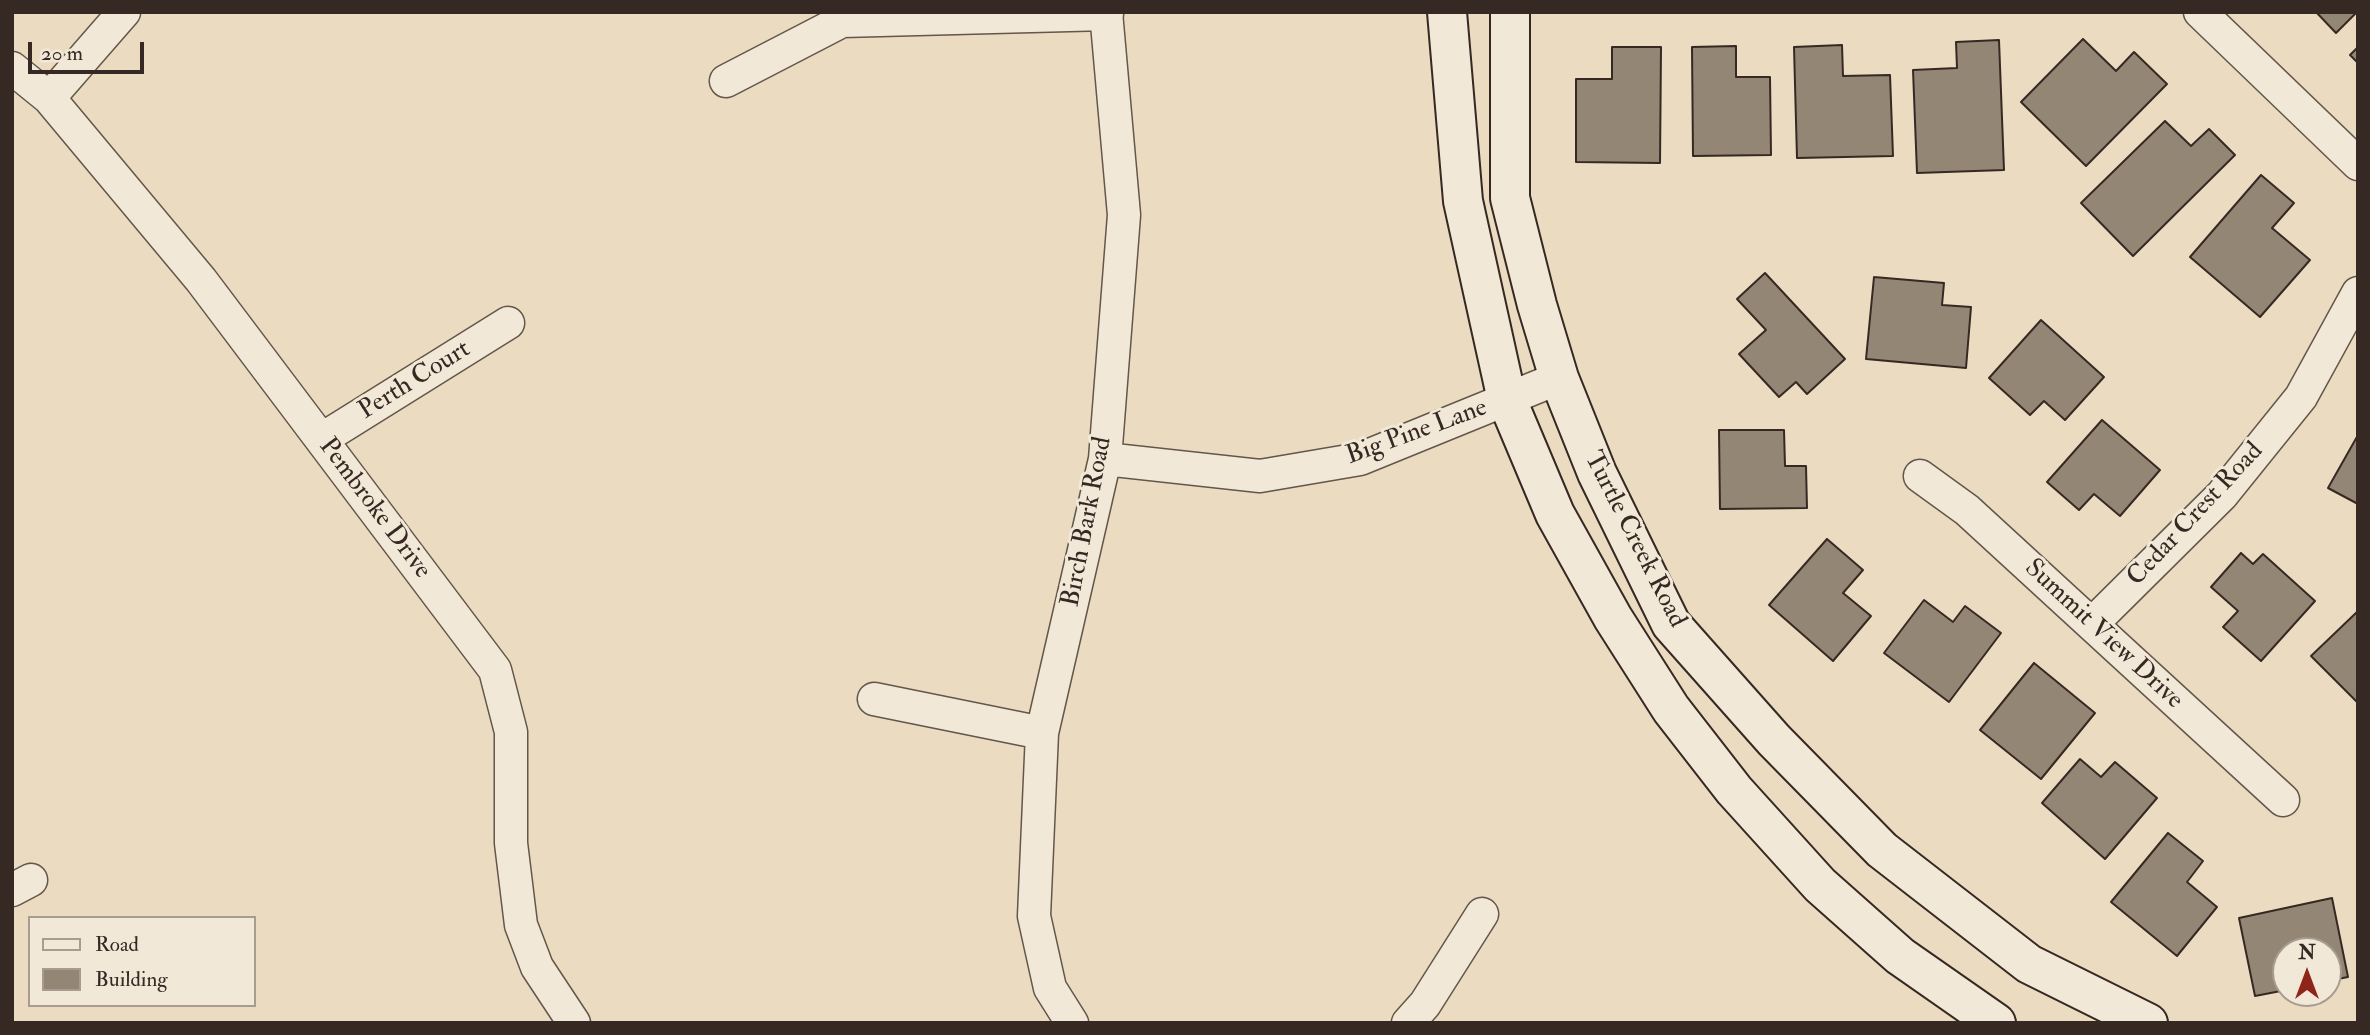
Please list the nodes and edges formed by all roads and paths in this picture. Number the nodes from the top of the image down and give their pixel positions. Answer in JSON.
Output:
{"nodes":[{"id":1,"x":124,"y":12,"type":"edge"},
{"id":2,"x":1447,"y":12,"type":"edge"},
{"id":3,"x":1510,"y":12,"type":"edge"},
{"id":4,"x":2200,"y":12,"type":"edge"},
{"id":5,"x":1107,"y":13,"type":"edge"},
{"id":6,"x":12,"y":68,"type":"edge"},
{"id":7,"x":726,"y":80,"type":"dead end"},
{"id":8,"x":49,"y":98,"type":"junction"},
{"id":9,"x":2358,"y":164,"type":"edge"},
{"id":10,"x":2358,"y":293,"type":"edge"},
{"id":11,"x":508,"y":323,"type":"dead end"},
{"id":12,"x":1559,"y":378,"type":"junction"},
{"id":13,"x":1507,"y":400,"type":"junction"},
{"id":14,"x":322,"y":439,"type":"junction"},
{"id":15,"x":1105,"y":459,"type":"junction"},
{"id":16,"x":1920,"y":476,"type":"dead end"},
{"id":17,"x":2092,"y":624,"type":"junction"},
{"id":18,"x":874,"y":699,"type":"dead end"},
{"id":19,"x":1042,"y":733,"type":"junction"},
{"id":20,"x":2283,"y":800,"type":"dead end"},
{"id":21,"x":1482,"y":914,"type":"dead end"},
{"id":22,"x":574,"y":1023,"type":"edge"},
{"id":23,"x":1072,"y":1023,"type":"edge"},
{"id":24,"x":1408,"y":1023,"type":"edge"},
{"id":25,"x":1996,"y":1023,"type":"edge"},
{"id":26,"x":2148,"y":1023,"type":"edge"}],
"edges":[{"from":1,"to":8,"type":"street"},
{"from":2,"to":13,"type":"street","name":"Turtle Creek Road"},
{"from":3,"to":12,"type":"street","name":"Turtle Creek Road"},
{"from":4,"to":9,"type":"street"},
{"from":5,"to":7,"type":"street"},
{"from":5,"to":15,"type":"street","name":"Birch Bark Road"},
{"from":6,"to":8,"type":"street","name":"Pembroke Drive"},
{"from":8,"to":14,"type":"street","name":"Pembroke Drive"},
{"from":10,"to":17,"type":"street","name":"Cedar Crest Road"},
{"from":11,"to":14,"type":"street","name":"Perth Court"},
{"from":12,"to":13,"type":"street","name":"Big Pine Lane"},
{"from":12,"to":26,"type":"street","name":"Turtle Creek Road"},
{"from":13,"to":15,"type":"street","name":"Big Pine Lane"},
{"from":13,"to":25,"type":"street","name":"Turtle Creek Road"},
{"from":14,"to":22,"type":"street","name":"Pembroke Drive"},
{"from":15,"to":19,"type":"street","name":"Birch Bark Road"},
{"from":16,"to":17,"type":"street","name":"Summit View Drive"},
{"from":17,"to":20,"type":"street","name":"Summit View Drive"},
{"from":18,"to":19,"type":"street"},
{"from":19,"to":23,"type":"street","name":"Birch Bark Road"},
{"from":21,"to":24,"type":"street"}]}
